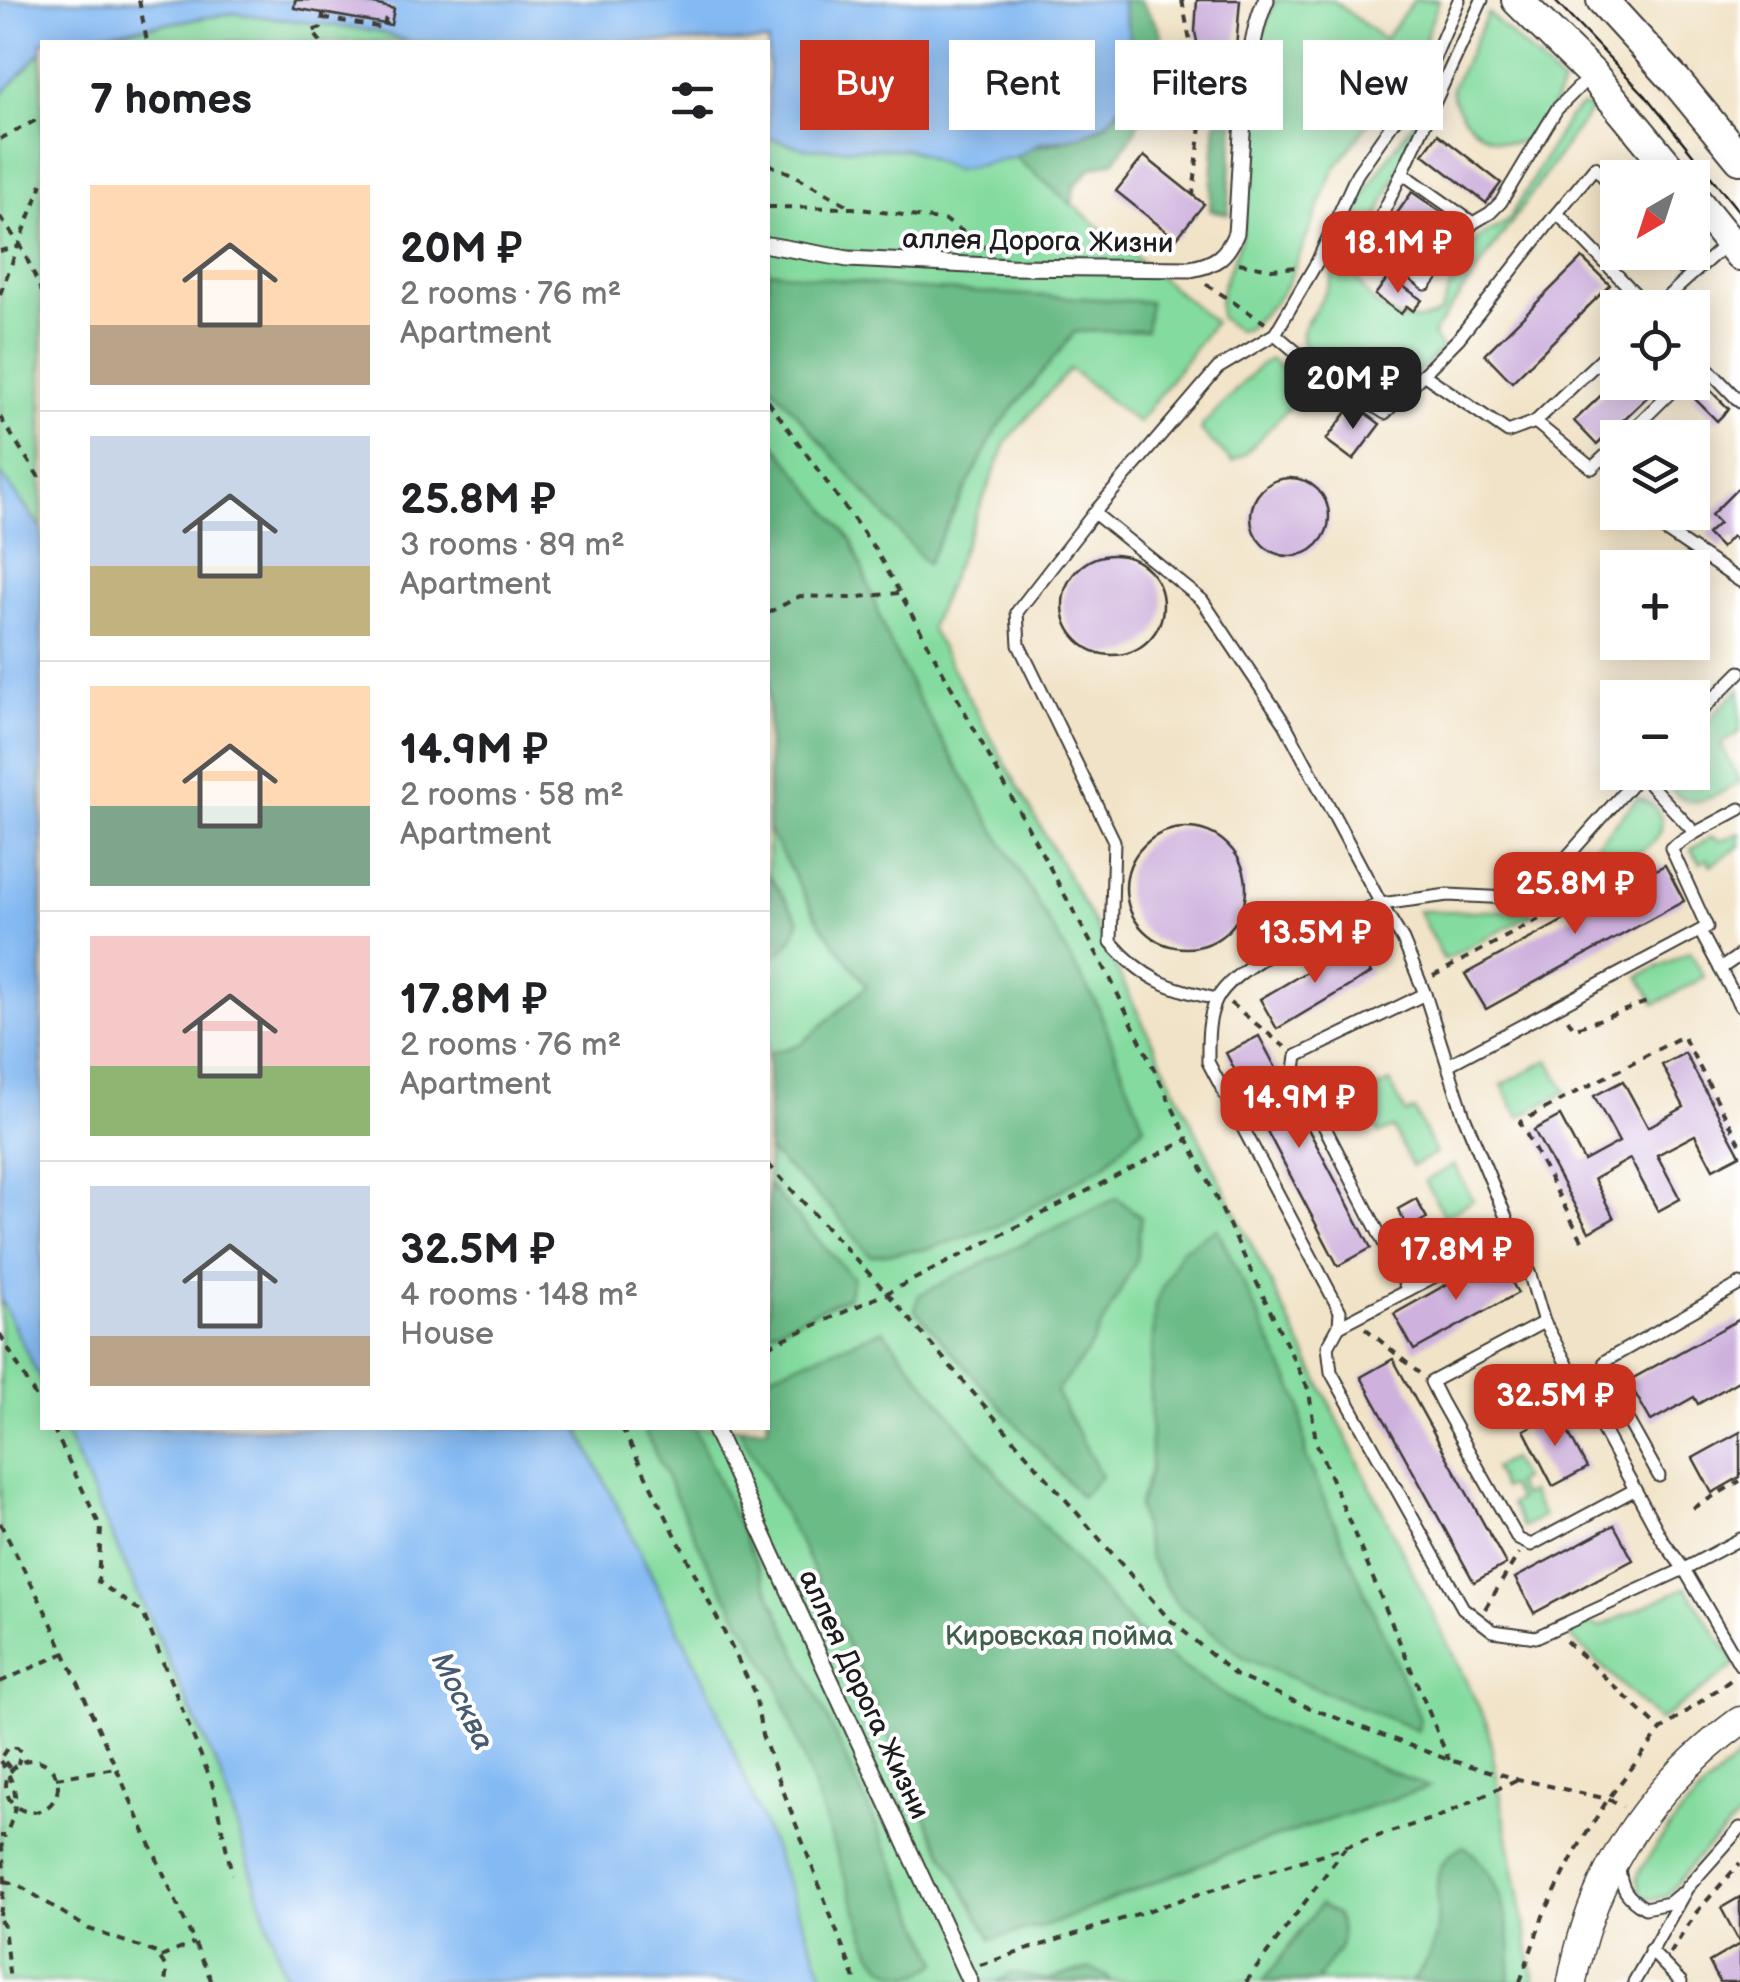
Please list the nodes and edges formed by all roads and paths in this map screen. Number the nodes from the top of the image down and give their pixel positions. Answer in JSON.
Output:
{"nodes":[{"id":1,"x":139,"y":0,"type":"edge"},
{"id":2,"x":1182,"y":0,"type":"edge"},
{"id":3,"x":1266,"y":0,"type":"edge"},
{"id":4,"x":1459,"y":0,"type":"edge"},
{"id":5,"x":1482,"y":0,"type":"edge"},
{"id":6,"x":1517,"y":0,"type":"edge"},
{"id":7,"x":1602,"y":0,"type":"edge"},
{"id":8,"x":324,"y":8,"type":"dead end"},
{"id":9,"x":386,"y":16,"type":"dead end"},
{"id":10,"x":323,"y":18,"type":"junction"},
{"id":11,"x":147,"y":40,"type":"edge"},
{"id":12,"x":319,"y":40,"type":"edge"},
{"id":13,"x":1592,"y":74,"type":"junction"},
{"id":14,"x":40,"y":118,"type":"edge"},
{"id":15,"x":0,"y":139,"type":"edge"},
{"id":16,"x":1740,"y":159,"type":"edge"},
{"id":17,"x":1663,"y":160,"type":"edge"},
{"id":18,"x":770,"y":165,"type":"edge"},
{"id":19,"x":1402,"y":173,"type":"junction"},
{"id":20,"x":1600,"y":173,"type":"edge"},
{"id":21,"x":40,"y":190,"type":"edge"},
{"id":22,"x":1193,"y":195,"type":"dead end"},
{"id":23,"x":770,"y":207,"type":"edge"},
{"id":24,"x":854,"y":208,"type":"junction"},
{"id":25,"x":1557,"y":213,"type":"junction"},
{"id":26,"x":0,"y":217,"type":"edge"},
{"id":27,"x":1710,"y":218,"type":"edge"},
{"id":28,"x":1473,"y":223,"type":"junction"},
{"id":29,"x":770,"y":245,"type":"edge"},
{"id":30,"x":21,"y":246,"type":"junction"},
{"id":31,"x":1735,"y":248,"type":"edge"},
{"id":32,"x":0,"y":251,"type":"edge"},
{"id":33,"x":1219,"y":260,"type":"junction"},
{"id":34,"x":1317,"y":262,"type":"junction"},
{"id":35,"x":1010,"y":267,"type":"junction"},
{"id":36,"x":1182,"y":269,"type":"junction"},
{"id":37,"x":40,"y":288,"type":"edge"},
{"id":38,"x":1634,"y":290,"type":"edge"},
{"id":39,"x":1677,"y":290,"type":"edge"},
{"id":40,"x":0,"y":294,"type":"edge"},
{"id":41,"x":1276,"y":334,"type":"junction"},
{"id":42,"x":1600,"y":360,"type":"edge"},
{"id":43,"x":1423,"y":374,"type":"junction"},
{"id":44,"x":1710,"y":375,"type":"edge"},
{"id":45,"x":1663,"y":400,"type":"edge"},
{"id":46,"x":1740,"y":402,"type":"edge"},
{"id":47,"x":770,"y":403,"type":"edge"},
{"id":48,"x":0,"y":416,"type":"edge"},
{"id":49,"x":1642,"y":420,"type":"edge"},
{"id":50,"x":1535,"y":422,"type":"junction"},
{"id":51,"x":1600,"y":461,"type":"edge"},
{"id":52,"x":40,"y":479,"type":"edge"},
{"id":53,"x":1094,"y":513,"type":"junction"},
{"id":54,"x":1663,"y":530,"type":"edge"},
{"id":55,"x":1740,"y":581,"type":"edge"},
{"id":56,"x":900,"y":593,"type":"junction"},
{"id":57,"x":770,"y":612,"type":"edge"},
{"id":58,"x":1740,"y":672,"type":"edge"},
{"id":59,"x":1710,"y":702,"type":"edge"},
{"id":60,"x":1626,"y":790,"type":"edge"},
{"id":61,"x":1657,"y":790,"type":"edge"},
{"id":62,"x":1740,"y":809,"type":"edge"},
{"id":63,"x":1696,"y":833,"type":"junction"},
{"id":64,"x":1672,"y":848,"type":"junction"},
{"id":65,"x":1381,"y":904,"type":"junction"},
{"id":66,"x":1700,"y":931,"type":"junction"},
{"id":67,"x":1740,"y":955,"type":"edge"},
{"id":68,"x":1720,"y":969,"type":"junction"},
{"id":69,"x":1423,"y":988,"type":"junction"},
{"id":70,"x":1222,"y":1000,"type":"junction"},
{"id":71,"x":1652,"y":1000,"type":"dead end"},
{"id":72,"x":1560,"y":1004,"type":"junction"},
{"id":73,"x":1740,"y":1006,"type":"edge"},
{"id":74,"x":1297,"y":1056,"type":"junction"},
{"id":75,"x":1448,"y":1065,"type":"junction"},
{"id":76,"x":1187,"y":1140,"type":"junction"},
{"id":77,"x":1740,"y":1143,"type":"edge"},
{"id":78,"x":770,"y":1166,"type":"edge"},
{"id":79,"x":1514,"y":1236,"type":"junction"},
{"id":80,"x":1582,"y":1240,"type":"dead end"},
{"id":81,"x":1740,"y":1284,"type":"edge"},
{"id":82,"x":1408,"y":1290,"type":"junction"},
{"id":83,"x":886,"y":1293,"type":"junction"},
{"id":84,"x":1352,"y":1318,"type":"junction"},
{"id":85,"x":1544,"y":1322,"type":"junction"},
{"id":86,"x":1338,"y":1326,"type":"junction"},
{"id":87,"x":0,"y":1334,"type":"edge"},
{"id":88,"x":770,"y":1345,"type":"edge"},
{"id":89,"x":1431,"y":1382,"type":"junction"},
{"id":90,"x":40,"y":1404,"type":"edge"},
{"id":91,"x":55,"y":1430,"type":"edge"},
{"id":92,"x":623,"y":1430,"type":"edge"},
{"id":93,"x":715,"y":1430,"type":"edge"},
{"id":94,"x":1659,"y":1476,"type":"dead end"},
{"id":95,"x":1740,"y":1481,"type":"edge"},
{"id":96,"x":1634,"y":1490,"type":"junction"},
{"id":97,"x":1693,"y":1508,"type":"dead end"},
{"id":98,"x":0,"y":1523,"type":"edge"},
{"id":99,"x":1740,"y":1539,"type":"edge"},
{"id":100,"x":1524,"y":1544,"type":"junction"},
{"id":101,"x":1684,"y":1569,"type":"junction"},
{"id":102,"x":1475,"y":1602,"type":"dead end"},
{"id":103,"x":1484,"y":1610,"type":"junction"},
{"id":104,"x":1494,"y":1614,"type":"dead end"},
{"id":105,"x":1552,"y":1629,"type":"junction"},
{"id":106,"x":65,"y":1653,"type":"junction"},
{"id":107,"x":1740,"y":1665,"type":"edge"},
{"id":108,"x":1740,"y":1674,"type":"edge"},
{"id":109,"x":0,"y":1682,"type":"edge"},
{"id":110,"x":1740,"y":1721,"type":"edge"},
{"id":111,"x":1661,"y":1730,"type":"junction"},
{"id":112,"x":1449,"y":1760,"type":"junction"},
{"id":113,"x":2,"y":1762,"type":"edge"},
{"id":114,"x":18,"y":1764,"type":"junction"},
{"id":115,"x":116,"y":1768,"type":"junction"},
{"id":116,"x":10,"y":1771,"type":"junction"},
{"id":117,"x":56,"y":1778,"type":"junction"},
{"id":118,"x":1518,"y":1780,"type":"junction"},
{"id":119,"x":1608,"y":1799,"type":"junction"},
{"id":120,"x":17,"y":1806,"type":"junction"},
{"id":121,"x":1641,"y":1816,"type":"junction"},
{"id":122,"x":1740,"y":1828,"type":"edge"},
{"id":123,"x":0,"y":1835,"type":"edge"},
{"id":124,"x":1623,"y":1842,"type":"junction"},
{"id":125,"x":1345,"y":1848,"type":"junction"},
{"id":126,"x":1740,"y":1862,"type":"edge"},
{"id":127,"x":232,"y":1874,"type":"dead end"},
{"id":128,"x":5,"y":1881,"type":"junction"},
{"id":129,"x":1687,"y":1888,"type":"junction"},
{"id":130,"x":0,"y":1918,"type":"edge"},
{"id":131,"x":194,"y":1943,"type":"junction"},
{"id":132,"x":1650,"y":1950,"type":"junction"},
{"id":133,"x":162,"y":1956,"type":"junction"},
{"id":134,"x":1664,"y":1963,"type":"junction"},
{"id":135,"x":968,"y":1976,"type":"edge"},
{"id":136,"x":10,"y":1982,"type":"edge"},
{"id":137,"x":165,"y":1982,"type":"edge"},
{"id":138,"x":212,"y":1982,"type":"edge"},
{"id":139,"x":856,"y":1982,"type":"edge"},
{"id":140,"x":1246,"y":1982,"type":"edge"},
{"id":141,"x":1520,"y":1982,"type":"edge"},
{"id":142,"x":1572,"y":1982,"type":"edge"},
{"id":143,"x":1634,"y":1982,"type":"edge"},
{"id":144,"x":1681,"y":1982,"type":"edge"}],
"edges":[{"from":1,"to":11,"type":"path"},
{"from":2,"to":22,"type":"path"},
{"from":3,"to":33,"type":"street"},
{"from":4,"to":34,"type":"lane"},
{"from":5,"to":19,"type":"lane"},
{"from":6,"to":13,"type":"main road"},
{"from":7,"to":16,"type":"main road"},
{"from":8,"to":10,"type":"path"},
{"from":9,"to":10,"type":"path"},
{"from":10,"to":12,"type":"path"},
{"from":13,"to":17,"type":"main road"},
{"from":13,"to":28,"type":"lane"},
{"from":14,"to":15,"type":"path"},
{"from":18,"to":24,"type":"path"},
{"from":19,"to":28,"type":"lane"},
{"from":19,"to":28,"type":"lane"},
{"from":20,"to":25,"type":"lane"},
{"from":21,"to":30,"type":"path"},
{"from":23,"to":24,"type":"path"},
{"from":24,"to":35,"type":"path"},
{"from":25,"to":38,"type":"lane"},
{"from":25,"to":43,"type":"lane"},
{"from":26,"to":30,"type":"path"},
{"from":27,"to":31,"type":"main road"},
{"from":29,"to":35,"type":"street","name":"аллея Дорога Жизни"},
{"from":30,"to":32,"type":"path"},
{"from":30,"to":37,"type":"path"},
{"from":30,"to":40,"type":"path"},
{"from":31,"to":39,"type":"lane"},
{"from":33,"to":34,"type":"path"},
{"from":33,"to":36,"type":"street","name":"аллея Дорога Жизни"},
{"from":34,"to":41,"type":"lane"},
{"from":35,"to":36,"type":"street","name":"аллея Дорога Жизни"},
{"from":36,"to":41,"type":"path"},
{"from":41,"to":43,"type":"lane"},
{"from":41,"to":53,"type":"lane"},
{"from":42,"to":50,"type":"lane"},
{"from":43,"to":50,"type":"lane"},
{"from":44,"to":46,"type":"lane"},
{"from":45,"to":49,"type":"lane"},
{"from":47,"to":56,"type":"path"},
{"from":48,"to":52,"type":"path"},
{"from":50,"to":51,"type":"lane"},
{"from":53,"to":65,"type":"lane"},
{"from":53,"to":70,"type":"lane"},
{"from":54,"to":55,"type":"lane"},
{"from":56,"to":57,"type":"path"},
{"from":56,"to":76,"type":"path"},
{"from":58,"to":59,"type":"lane"},
{"from":60,"to":65,"type":"lane"},
{"from":61,"to":63,"type":"lane"},
{"from":62,"to":63,"type":"lane"},
{"from":63,"to":64,"type":"lane"},
{"from":64,"to":66,"type":"lane"},
{"from":64,"to":69,"type":"path"},
{"from":65,"to":69,"type":"lane"},
{"from":65,"to":70,"type":"lane"},
{"from":66,"to":68,"type":"lane"},
{"from":66,"to":72,"type":"lane"},
{"from":67,"to":68,"type":"lane"},
{"from":68,"to":73,"type":"lane"},
{"from":69,"to":74,"type":"lane"},
{"from":69,"to":75,"type":"lane"},
{"from":70,"to":74,"type":"path"},
{"from":70,"to":86,"type":"lane"},
{"from":71,"to":72,"type":"path"},
{"from":72,"to":75,"type":"lane"},
{"from":74,"to":82,"type":"lane"},
{"from":75,"to":79,"type":"lane"},
{"from":76,"to":83,"type":"path"},
{"from":76,"to":112,"type":"path"},
{"from":77,"to":80,"type":"path"},
{"from":78,"to":83,"type":"path"},
{"from":79,"to":82,"type":"lane"},
{"from":79,"to":85,"type":"lane"},
{"from":81,"to":94,"type":"lane"},
{"from":82,"to":84,"type":"lane"},
{"from":83,"to":88,"type":"path"},
{"from":83,"to":112,"type":"path"},
{"from":84,"to":86,"type":"lane"},
{"from":84,"to":89,"type":"path"},
{"from":85,"to":89,"type":"lane"},
{"from":85,"to":96,"type":"lane"},
{"from":86,"to":105,"type":"lane"},
{"from":87,"to":90,"type":"path"},
{"from":89,"to":100,"type":"lane"},
{"from":91,"to":127,"type":"path"},
{"from":92,"to":139,"type":"path"},
{"from":93,"to":135,"type":"street","name":"аллея Дорога Жизни"},
{"from":95,"to":97,"type":"path"},
{"from":96,"to":100,"type":"lane"},
{"from":96,"to":101,"type":"lane"},
{"from":98,"to":106,"type":"path"},
{"from":99,"to":101,"type":"lane"},
{"from":100,"to":103,"type":"path"},
{"from":101,"to":105,"type":"lane"},
{"from":101,"to":107,"type":"lane"},
{"from":102,"to":103,"type":"path"},
{"from":103,"to":104,"type":"path"},
{"from":105,"to":111,"type":"path"},
{"from":106,"to":109,"type":"path"},
{"from":106,"to":115,"type":"path"},
{"from":108,"to":111,"type":"path"},
{"from":110,"to":121,"type":"street"},
{"from":111,"to":119,"type":"path"},
{"from":112,"to":118,"type":"path"},
{"from":113,"to":114,"type":"path"},
{"from":113,"to":116,"type":"path"},
{"from":114,"to":116,"type":"path"},
{"from":114,"to":117,"type":"path"},
{"from":115,"to":117,"type":"path"},
{"from":115,"to":131,"type":"path"},
{"from":116,"to":120,"type":"path"},
{"from":117,"to":120,"type":"path"},
{"from":118,"to":119,"type":"path"},
{"from":118,"to":125,"type":"path"},
{"from":119,"to":121,"type":"path"},
{"from":119,"to":141,"type":"path"},
{"from":120,"to":123,"type":"path"},
{"from":121,"to":124,"type":"street"},
{"from":122,"to":129,"type":"lane"},
{"from":123,"to":128,"type":"path"},
{"from":124,"to":129,"type":"lane"},
{"from":124,"to":142,"type":"street"},
{"from":125,"to":135,"type":"path"},
{"from":125,"to":140,"type":"path"},
{"from":126,"to":134,"type":"path"},
{"from":128,"to":130,"type":"path"},
{"from":128,"to":133,"type":"path"},
{"from":129,"to":132,"type":"lane"},
{"from":130,"to":136,"type":"path"},
{"from":131,"to":133,"type":"path"},
{"from":131,"to":138,"type":"path"},
{"from":132,"to":134,"type":"lane"},
{"from":132,"to":143,"type":"lane"},
{"from":133,"to":137,"type":"path"},
{"from":134,"to":144,"type":"lane"}]}
